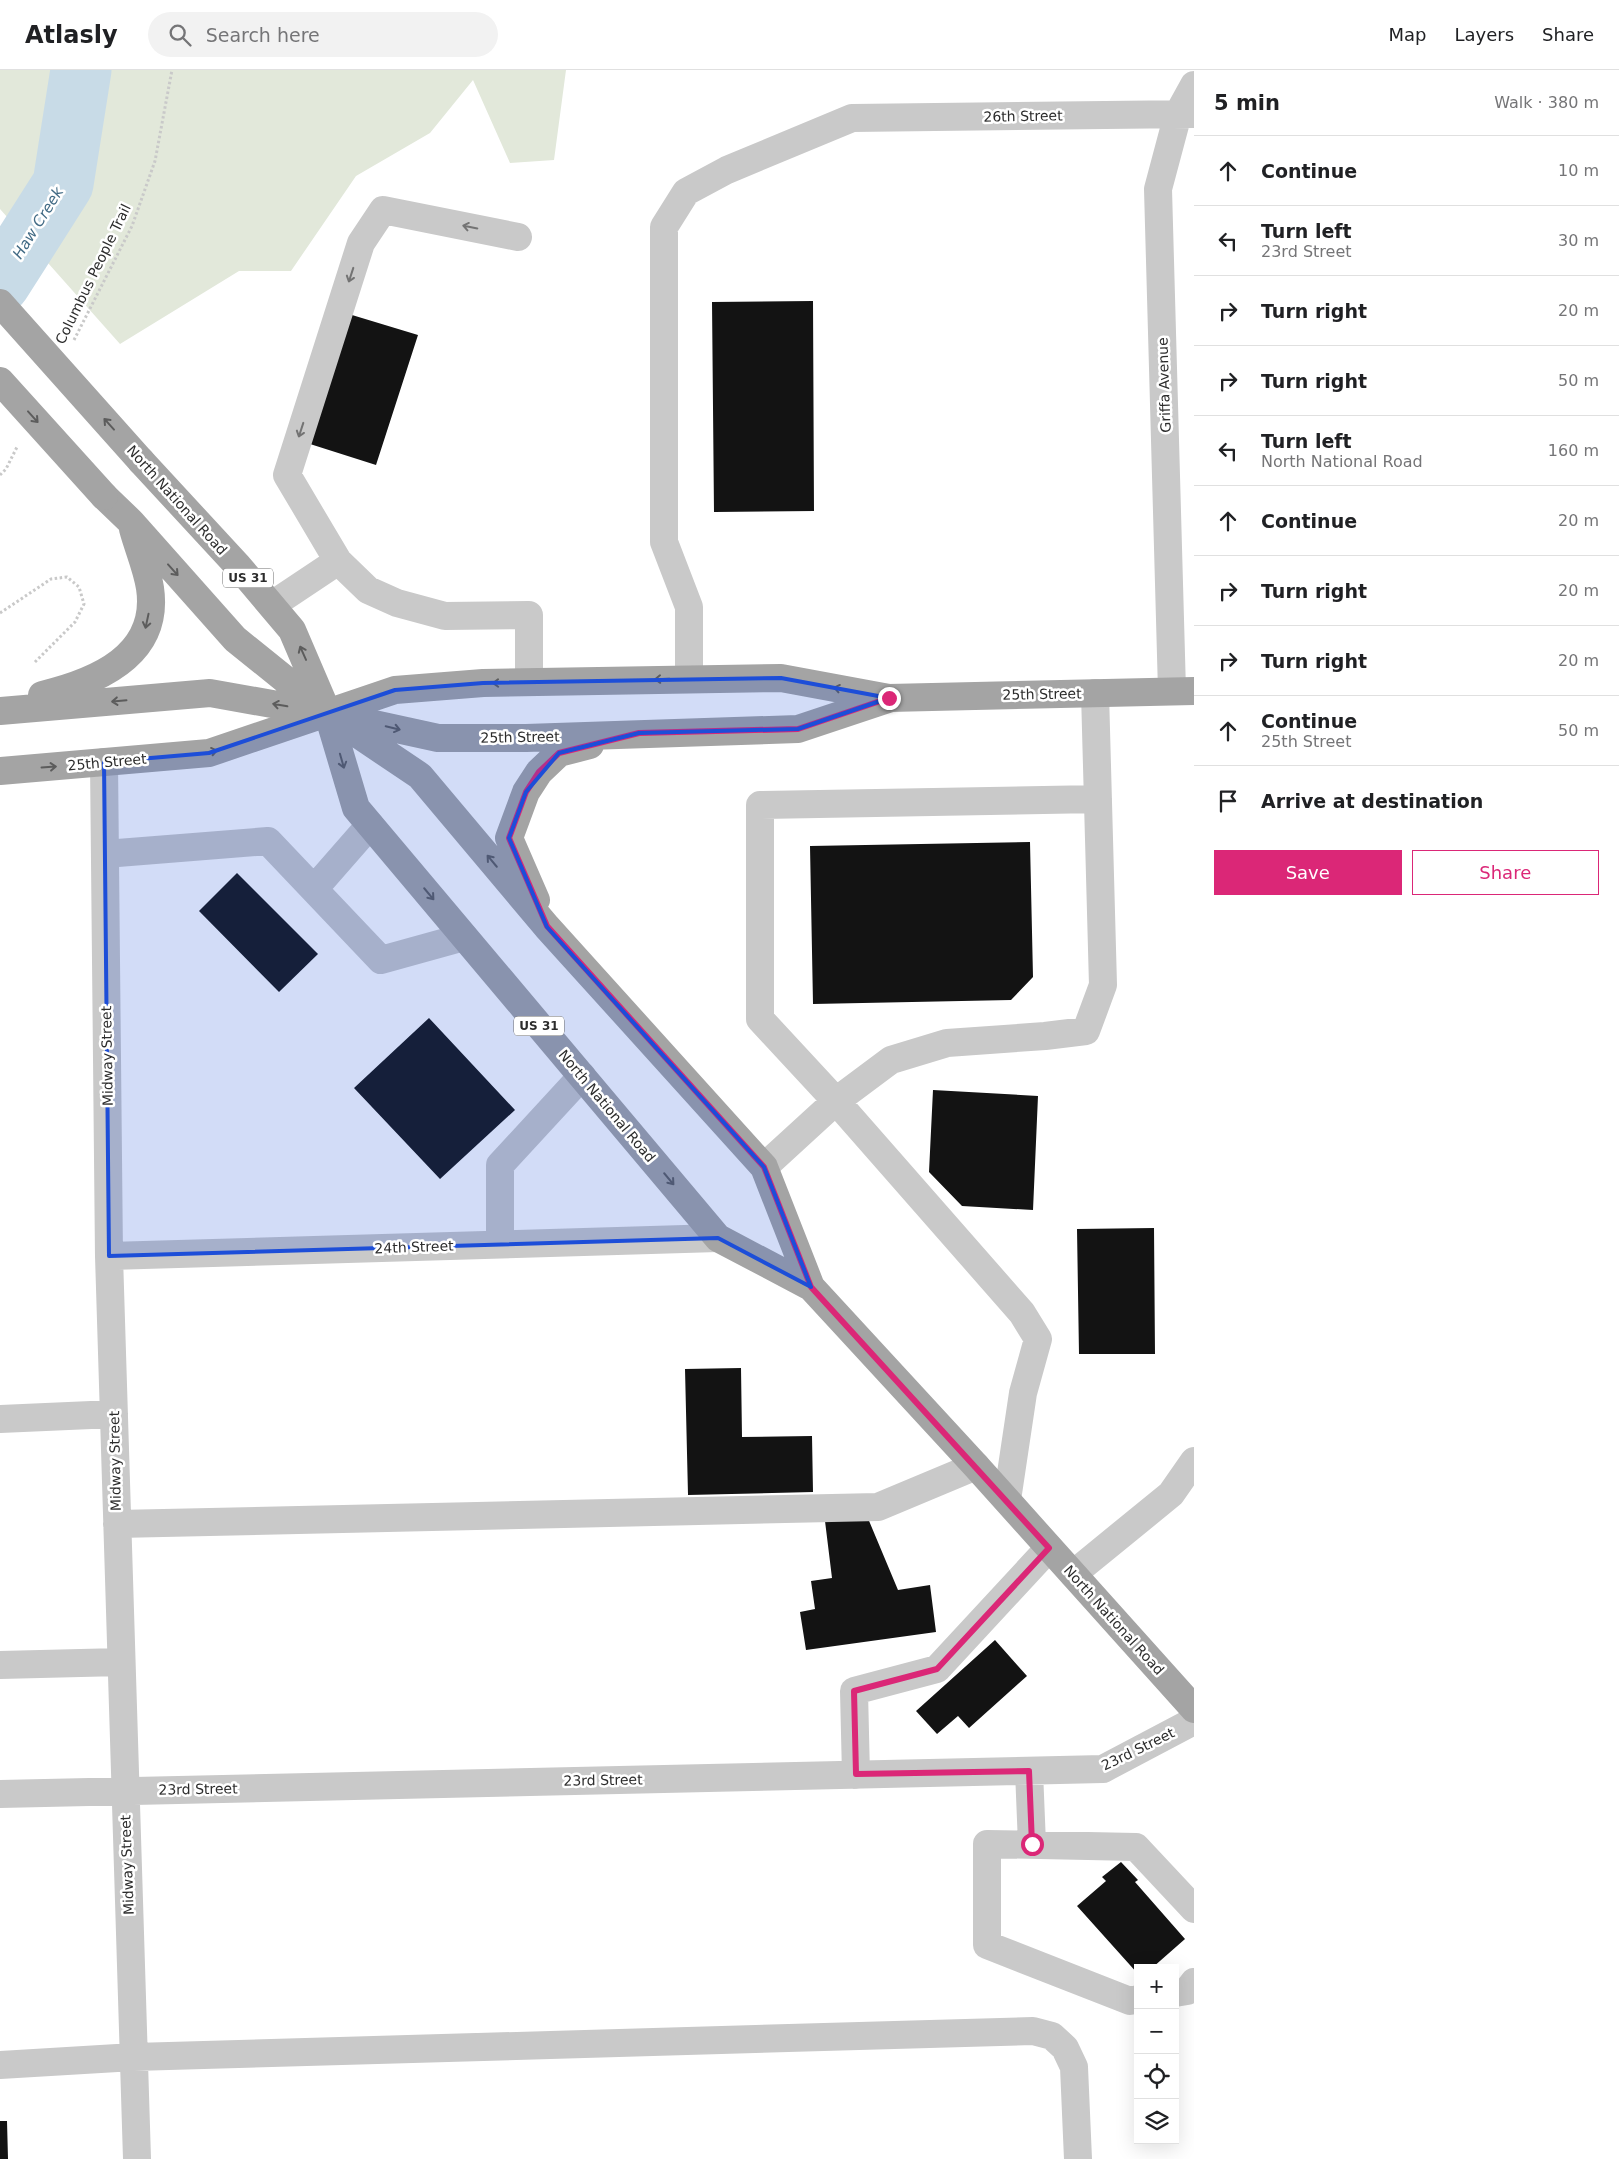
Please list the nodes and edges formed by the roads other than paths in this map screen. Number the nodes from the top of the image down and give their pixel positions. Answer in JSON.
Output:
{"nodes":[{"id":1,"x":1194,"y":85,"type":"edge"},
{"id":2,"x":1186,"y":114,"type":"edge"},
{"id":3,"x":518,"y":237,"type":"dead end"},
{"id":4,"x":0,"y":303,"type":"edge"},
{"id":5,"x":0,"y":381,"type":"edge"},
{"id":6,"x":131,"y":522,"type":"junction"},
{"id":7,"x":338,"y":561,"type":"junction"},
{"id":8,"x":272,"y":605,"type":"junction"},
{"id":9,"x":689,"y":678,"type":"junction"},
{"id":10,"x":529,"y":682,"type":"junction"},
{"id":11,"x":1183,"y":691,"type":"edge"},
{"id":12,"x":1095,"y":693,"type":"junction"},
{"id":13,"x":889,"y":698,"type":"junction"},
{"id":14,"x":0,"y":706,"type":"edge"},
{"id":15,"x":0,"y":711,"type":"edge"},
{"id":16,"x":328,"y":714,"type":"junction"},
{"id":17,"x":639,"y":733,"type":"junction"},
{"id":18,"x":104,"y":762,"type":"junction"},
{"id":19,"x":0,"y":771,"type":"edge"},
{"id":20,"x":1098,"y":799,"type":"junction"},
{"id":21,"x":370,"y":825,"type":"junction"},
{"id":22,"x":105,"y":854,"type":"junction"},
{"id":23,"x":314,"y":889,"type":"junction"},
{"id":24,"x":547,"y":926,"type":"junction"},
{"id":25,"x":464,"y":937,"type":"junction"},
{"id":26,"x":582,"y":1076,"type":"junction"},
{"id":27,"x":836,"y":1101,"type":"junction"},
{"id":28,"x":764,"y":1167,"type":"junction"},
{"id":29,"x":718,"y":1238,"type":"junction"},
{"id":30,"x":500,"y":1244,"type":"junction"},
{"id":31,"x":109,"y":1256,"type":"junction"},
{"id":32,"x":811,"y":1287,"type":"junction"},
{"id":33,"x":114,"y":1414,"type":"junction"},
{"id":34,"x":0,"y":1419,"type":"edge"},
{"id":35,"x":1194,"y":1462,"type":"edge"},
{"id":36,"x":976,"y":1466,"type":"junction"},
{"id":37,"x":1007,"y":1500,"type":"junction"},
{"id":38,"x":117,"y":1524,"type":"junction"},
{"id":39,"x":1049,"y":1548,"type":"junction"},
{"id":40,"x":1072,"y":1574,"type":"junction"},
{"id":41,"x":121,"y":1662,"type":"junction"},
{"id":42,"x":0,"y":1665,"type":"edge"},
{"id":43,"x":1194,"y":1709,"type":"edge"},
{"id":44,"x":1194,"y":1721,"type":"edge"},
{"id":45,"x":1029,"y":1771,"type":"junction"},
{"id":46,"x":856,"y":1774,"type":"junction"},
{"id":47,"x":125,"y":1790,"type":"junction"},
{"id":48,"x":0,"y":1794,"type":"edge"},
{"id":49,"x":1032,"y":1844,"type":"junction"},
{"id":50,"x":1194,"y":1909,"type":"edge"},
{"id":51,"x":1194,"y":1982,"type":"edge"},
{"id":52,"x":1179,"y":1992,"type":"edge"},
{"id":53,"x":1134,"y":2000,"type":"edge"},
{"id":54,"x":134,"y":2057,"type":"junction"},
{"id":55,"x":0,"y":2065,"type":"edge"},
{"id":56,"x":137,"y":2159,"type":"edge"},
{"id":57,"x":1078,"y":2159,"type":"edge"}],
"edges":[{"from":1,"to":2,"type":"street","name":"Griffa Avenue"},
{"from":2,"to":9,"type":"street","name":"26th Street"},
{"from":2,"to":11,"type":"street","name":"Griffa Avenue"},
{"from":3,"to":7,"type":"street","one_way":true},
{"from":8,"to":4,"type":"main road","name":"North National Road","number":"US 31","one_way":true,"bridge":true},
{"from":5,"to":6,"type":"main road","name":"North National Road","number":"US 31","one_way":true,"bridge":true},
{"from":6,"to":14,"type":"main road","one_way":true},
{"from":6,"to":16,"type":"main road","name":"North National Road","number":"US 31","one_way":true},
{"from":7,"to":8,"type":"street"},
{"from":7,"to":10,"type":"street"},
{"from":16,"to":8,"type":"main road","name":"North National Road","number":"US 31","one_way":true},
{"from":9,"to":10,"type":"main road","name":"25th Street","one_way":true},
{"from":13,"to":9,"type":"main road","name":"25th Street","one_way":true},
{"from":10,"to":16,"type":"main road","name":"25th Street","one_way":true},
{"from":11,"to":12,"type":"main road","name":"25th Street"},
{"from":12,"to":13,"type":"main road","name":"25th Street"},
{"from":12,"to":20,"type":"street"},
{"from":13,"to":17,"type":"main road","name":"25th Street"},
{"from":16,"to":15,"type":"main road","name":"25th Street","one_way":true},
{"from":16,"to":17,"type":"main road","name":"25th Street","one_way":true},
{"from":18,"to":16,"type":"main road","name":"25th Street","one_way":true},
{"from":16,"to":21,"type":"main road","name":"North National Road","number":"US 31","one_way":true},
{"from":24,"to":16,"type":"main road","name":"North National Road","number":"US 31","one_way":true},
{"from":17,"to":24,"type":"main road"},
{"from":19,"to":18,"type":"main road","name":"25th Street","one_way":true},
{"from":18,"to":22,"type":"street","name":"Midway Street"},
{"from":20,"to":27,"type":"street"},
{"from":20,"to":27,"type":"street"},
{"from":21,"to":23,"type":"street"},
{"from":21,"to":25,"type":"main road","name":"North National Road","number":"US 31","one_way":true},
{"from":22,"to":23,"type":"street"},
{"from":22,"to":31,"type":"street","name":"Midway Street"},
{"from":23,"to":25,"type":"street"},
{"from":24,"to":28,"type":"main road","name":"North National Road","number":"US 31"},
{"from":25,"to":26,"type":"main road","name":"North National Road","number":"US 31"},
{"from":26,"to":29,"type":"main road","name":"North National Road","number":"US 31","one_way":true},
{"from":26,"to":30,"type":"street"},
{"from":27,"to":28,"type":"street"},
{"from":27,"to":37,"type":"street"},
{"from":28,"to":32,"type":"main road","name":"North National Road","number":"US 31"},
{"from":29,"to":30,"type":"street","name":"24th Street"},
{"from":29,"to":32,"type":"main road","name":"North National Road","number":"US 31"},
{"from":30,"to":31,"type":"street","name":"24th Street"},
{"from":31,"to":33,"type":"street","name":"Midway Street"},
{"from":32,"to":36,"type":"main road","name":"North National Road","number":"US 31"},
{"from":33,"to":34,"type":"street"},
{"from":33,"to":38,"type":"street","name":"Midway Street"},
{"from":35,"to":40,"type":"street"},
{"from":36,"to":37,"type":"main road","name":"North National Road","number":"US 31"},
{"from":36,"to":38,"type":"street"},
{"from":37,"to":39,"type":"main road","name":"North National Road","number":"US 31"},
{"from":38,"to":41,"type":"street","name":"Midway Street"},
{"from":39,"to":40,"type":"main road","name":"North National Road","number":"US 31"},
{"from":39,"to":46,"type":"street"},
{"from":40,"to":43,"type":"main road","name":"North National Road","number":"US 31"},
{"from":41,"to":42,"type":"street"},
{"from":41,"to":47,"type":"street","name":"Midway Street"},
{"from":44,"to":45,"type":"street","name":"23rd Street"},
{"from":45,"to":46,"type":"street","name":"23rd Street"},
{"from":45,"to":49,"type":"street"},
{"from":46,"to":47,"type":"street","name":"23rd Street"},
{"from":47,"to":48,"type":"street","name":"23rd Street"},
{"from":47,"to":54,"type":"street","name":"Midway Street"},
{"from":49,"to":50,"type":"street"},
{"from":49,"to":53,"type":"street"},
{"from":51,"to":52,"type":"street"},
{"from":54,"to":55,"type":"street"},
{"from":54,"to":56,"type":"street","name":"Midway Street"},
{"from":54,"to":57,"type":"street"}]}
